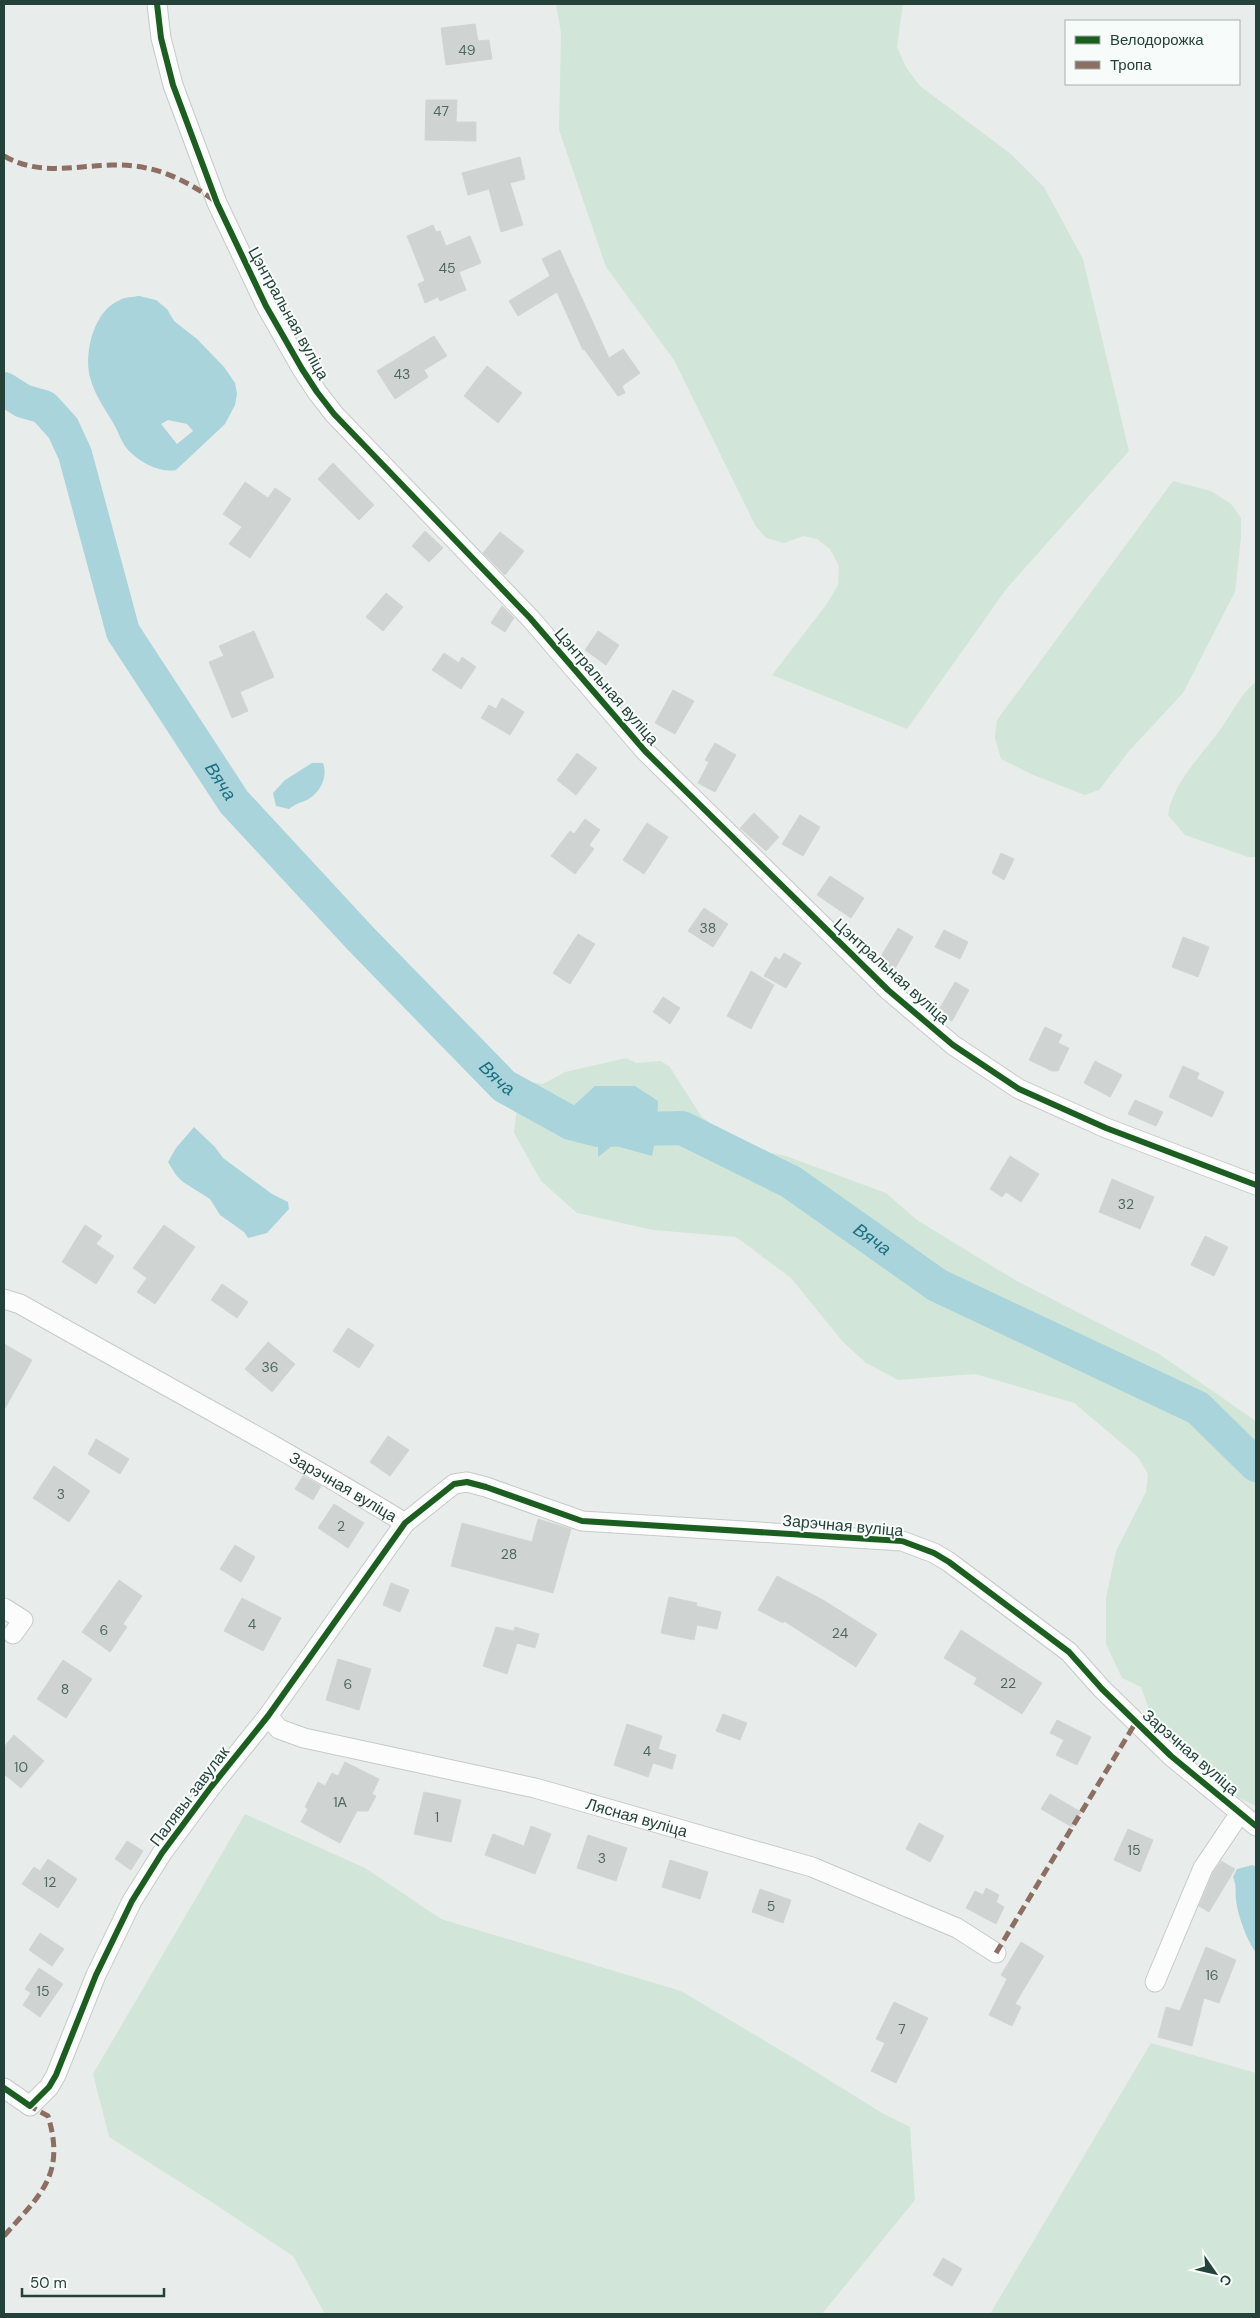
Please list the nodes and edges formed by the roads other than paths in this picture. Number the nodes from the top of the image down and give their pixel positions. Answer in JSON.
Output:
{"nodes":[{"id":1,"x":157,"y":4,"type":"edge"},
{"id":2,"x":1256,"y":1185,"type":"edge"},
{"id":3,"x":9,"y":1303,"type":"edge"},
{"id":4,"x":405,"y":1523,"type":"junction"},
{"id":5,"x":4,"y":1608,"type":"edge"},
{"id":6,"x":12,"y":1634,"type":"dead end"},
{"id":7,"x":268,"y":1716,"type":"junction"},
{"id":8,"x":1240,"y":1813,"type":"junction"},
{"id":9,"x":1256,"y":1826,"type":"edge"},
{"id":10,"x":996,"y":1953,"type":"dead end"},
{"id":11,"x":1155,"y":1982,"type":"dead end"},
{"id":12,"x":4,"y":2088,"type":"edge"}],
"edges":[{"from":1,"to":2,"type":"street","name":"Цэнтральная вуліца"},
{"from":3,"to":4,"type":"street","name":"Зарэчная вуліца"},
{"from":4,"to":7,"type":"street","name":"Палявы завулак"},
{"from":4,"to":8,"type":"street","name":"Зарэчная вуліца"},
{"from":5,"to":6,"type":"street"},
{"from":7,"to":10,"type":"street","name":"Лясная вуліца"},
{"from":7,"to":12,"type":"street","name":"Палявы завулак"},
{"from":8,"to":9,"type":"street","name":"Зарэчная вуліца"},
{"from":8,"to":11,"type":"street"}]}
